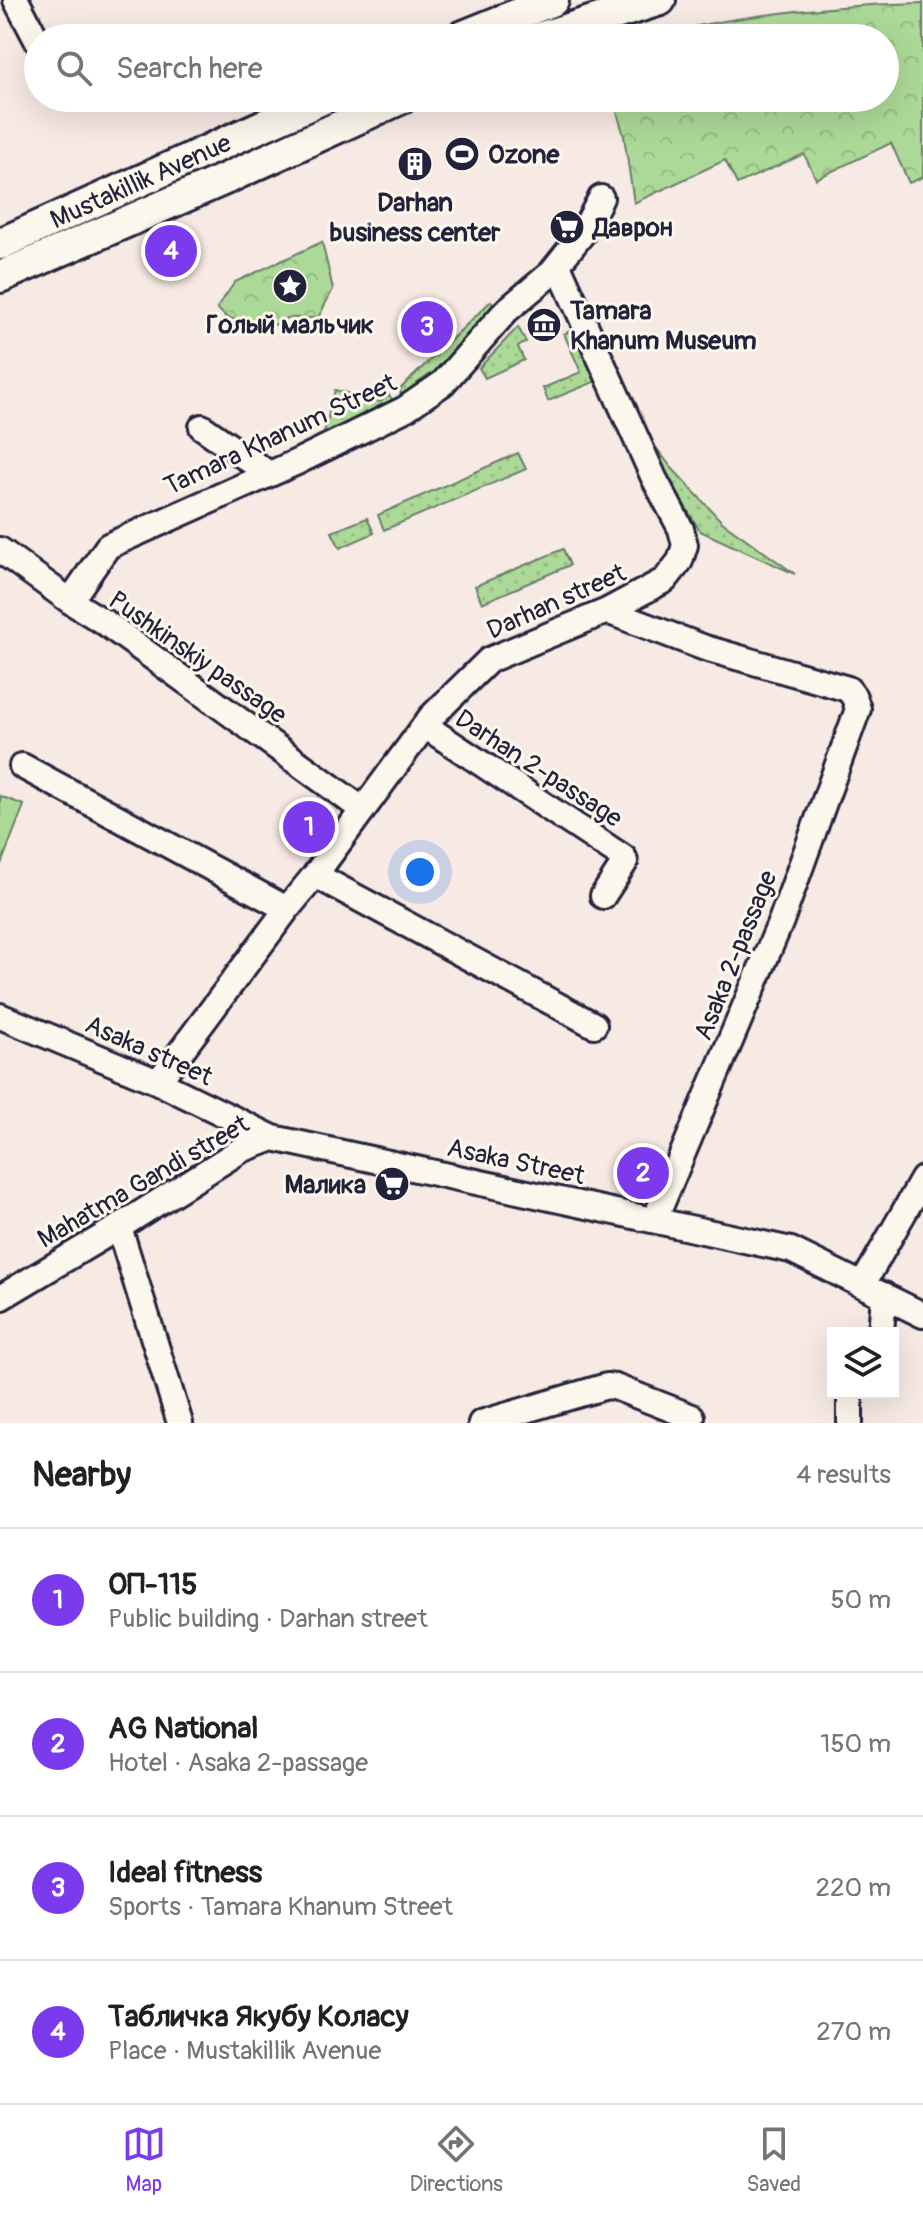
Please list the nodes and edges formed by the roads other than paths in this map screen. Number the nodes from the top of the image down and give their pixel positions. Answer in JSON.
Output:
{"nodes":[{"id":1,"x":16,"y":0,"type":"edge"},
{"id":2,"x":553,"y":0,"type":"edge"},
{"id":3,"x":660,"y":0,"type":"edge"},
{"id":4,"x":29,"y":24,"type":"edge"},
{"id":5,"x":494,"y":24,"type":"edge"},
{"id":6,"x":584,"y":24,"type":"edge"},
{"id":7,"x":293,"y":112,"type":"edge"},
{"id":8,"x":371,"y":112,"type":"edge"},
{"id":9,"x":601,"y":198,"type":"dead end"},
{"id":10,"x":0,"y":244,"type":"edge"},
{"id":11,"x":558,"y":265,"type":"junction"},
{"id":12,"x":0,"y":277,"type":"edge"},
{"id":13,"x":202,"y":427,"type":"dead end"},
{"id":14,"x":269,"y":474,"type":"junction"},
{"id":15,"x":0,"y":550,"type":"edge"},
{"id":16,"x":70,"y":601,"type":"junction"},
{"id":17,"x":607,"y":611,"type":"junction"},
{"id":18,"x":425,"y":726,"type":"junction"},
{"id":19,"x":22,"y":766,"type":"dead end"},
{"id":20,"x":363,"y":810,"type":"junction"},
{"id":21,"x":315,"y":875,"type":"junction"},
{"id":22,"x":603,"y":896,"type":"dead end"},
{"id":23,"x":287,"y":909,"type":"junction"},
{"id":24,"x":0,"y":1016,"type":"edge"},
{"id":25,"x":594,"y":1025,"type":"dead end"},
{"id":26,"x":158,"y":1082,"type":"junction"},
{"id":27,"x":273,"y":1138,"type":"junction"},
{"id":28,"x":923,"y":1179,"type":"edge"},
{"id":29,"x":655,"y":1219,"type":"junction"},
{"id":30,"x":119,"y":1227,"type":"junction"},
{"id":31,"x":874,"y":1290,"type":"junction"},
{"id":32,"x":0,"y":1298,"type":"edge"},
{"id":33,"x":923,"y":1315,"type":"edge"},
{"id":34,"x":880,"y":1327,"type":"edge"},
{"id":35,"x":850,"y":1399,"type":"edge"},
{"id":36,"x":692,"y":1417,"type":"dead end"},
{"id":37,"x":180,"y":1423,"type":"edge"},
{"id":38,"x":481,"y":1423,"type":"edge"},
{"id":39,"x":850,"y":1423,"type":"edge"}],
"edges":[{"from":1,"to":4,"type":"street"},
{"from":2,"to":5,"type":"main road"},
{"from":3,"to":6,"type":"main road"},
{"from":7,"to":10,"type":"main road","name":"Mustakillik Avenue"},
{"from":8,"to":12,"type":"main road","name":"Mustakillik Avenue"},
{"from":9,"to":11,"type":"street","name":"Tamara Khanum Street"},
{"from":11,"to":14,"type":"street","name":"Tamara Khanum Street"},
{"from":11,"to":17,"type":"street","name":"Darhan street"},
{"from":13,"to":14,"type":"street"},
{"from":14,"to":16,"type":"street","name":"Tamara Khanum Street"},
{"from":15,"to":16,"type":"street","name":"Pushkinskiy passage"},
{"from":16,"to":20,"type":"street","name":"Pushkinskiy passage"},
{"from":17,"to":18,"type":"street","name":"Darhan street"},
{"from":17,"to":29,"type":"street","name":"Asaka 2-passage"},
{"from":18,"to":20,"type":"street","name":"Darhan street"},
{"from":18,"to":22,"type":"street","name":"Darhan 2-passage"},
{"from":19,"to":23,"type":"street"},
{"from":20,"to":21,"type":"street","name":"Darhan street"},
{"from":21,"to":23,"type":"street","name":"Darhan street"},
{"from":21,"to":25,"type":"street"},
{"from":23,"to":26,"type":"street","name":"Darhan street"},
{"from":24,"to":26,"type":"street","name":"Asaka street"},
{"from":26,"to":27,"type":"street","name":"Asaka street"},
{"from":27,"to":29,"type":"street","name":"Asaka Street"},
{"from":27,"to":30,"type":"street","name":"Mahatma Gandi street"},
{"from":28,"to":31,"type":"street"},
{"from":29,"to":31,"type":"street","name":"Asaka Street"},
{"from":30,"to":32,"type":"street","name":"Mahatma Gandi street"},
{"from":30,"to":37,"type":"street"},
{"from":31,"to":33,"type":"street","name":"Asaka Street"},
{"from":31,"to":34,"type":"street"},
{"from":35,"to":39,"type":"street"},
{"from":36,"to":38,"type":"street"}]}
